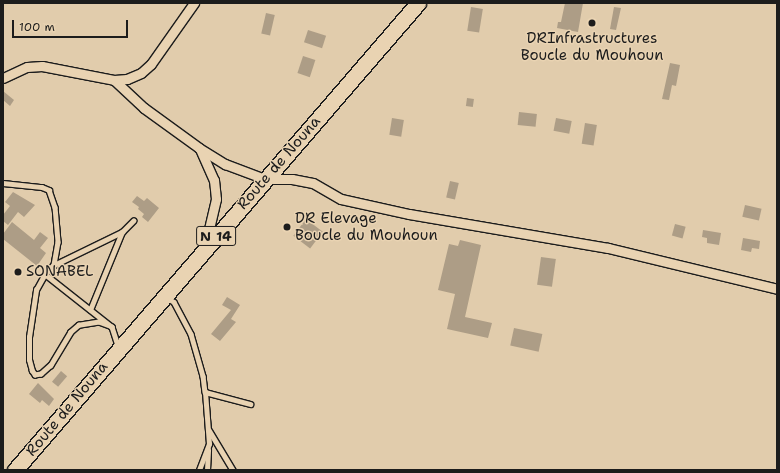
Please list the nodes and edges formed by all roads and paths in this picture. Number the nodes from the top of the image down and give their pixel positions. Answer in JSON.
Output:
{"nodes":[{"id":1,"x":194,"y":3,"type":"edge"},
{"id":2,"x":418,"y":3,"type":"edge"},
{"id":3,"x":3,"y":78,"type":"edge"},
{"id":4,"x":114,"y":80,"type":"junction"},
{"id":5,"x":199,"y":148,"type":"junction"},
{"id":6,"x":265,"y":179,"type":"junction"},
{"id":7,"x":3,"y":183,"type":"edge"},
{"id":8,"x":133,"y":221,"type":"dead end"},
{"id":9,"x":122,"y":232,"type":"junction"},
{"id":10,"x":204,"y":249,"type":"junction"},
{"id":11,"x":54,"y":265,"type":"junction"},
{"id":12,"x":45,"y":274,"type":"junction"},
{"id":13,"x":777,"y":289,"type":"edge"},
{"id":14,"x":164,"y":295,"type":"junction"},
{"id":15,"x":90,"y":310,"type":"junction"},
{"id":16,"x":112,"y":327,"type":"junction"},
{"id":17,"x":119,"y":347,"type":"junction"},
{"id":18,"x":205,"y":392,"type":"junction"},
{"id":19,"x":250,"y":404,"type":"dead end"},
{"id":20,"x":208,"y":429,"type":"junction"},
{"id":21,"x":209,"y":444,"type":"junction"},
{"id":22,"x":15,"y":470,"type":"edge"},
{"id":23,"x":199,"y":470,"type":"edge"},
{"id":24,"x":208,"y":470,"type":"edge"},
{"id":25,"x":233,"y":470,"type":"edge"}],
"edges":[{"from":1,"to":4,"type":"street"},
{"from":2,"to":6,"type":"main road","name":"Route de Nouna","number":"N 14"},
{"from":3,"to":4,"type":"street"},
{"from":4,"to":5,"type":"street"},
{"from":5,"to":6,"type":"street"},
{"from":5,"to":10,"type":"street"},
{"from":6,"to":10,"type":"main road","name":"Route de Nouna","number":"N 14"},
{"from":6,"to":13,"type":"street"},
{"from":7,"to":11,"type":"lane"},
{"from":8,"to":9,"type":"lane"},
{"from":9,"to":11,"type":"lane"},
{"from":9,"to":15,"type":"lane"},
{"from":10,"to":14,"type":"main road","name":"Route de Nouna","number":"N 14"},
{"from":11,"to":12,"type":"lane"},
{"from":12,"to":15,"type":"lane"},
{"from":12,"to":16,"type":"lane"},
{"from":14,"to":17,"type":"main road","name":"Route de Nouna","number":"N 14"},
{"from":14,"to":18,"type":"lane"},
{"from":15,"to":16,"type":"lane"},
{"from":16,"to":17,"type":"lane"},
{"from":17,"to":22,"type":"main road","name":"Route de Nouna","number":"N 14"},
{"from":18,"to":19,"type":"lane"},
{"from":18,"to":20,"type":"lane"},
{"from":20,"to":21,"type":"lane"},
{"from":20,"to":25,"type":"lane"},
{"from":21,"to":23,"type":"lane"},
{"from":21,"to":24,"type":"lane"}]}
